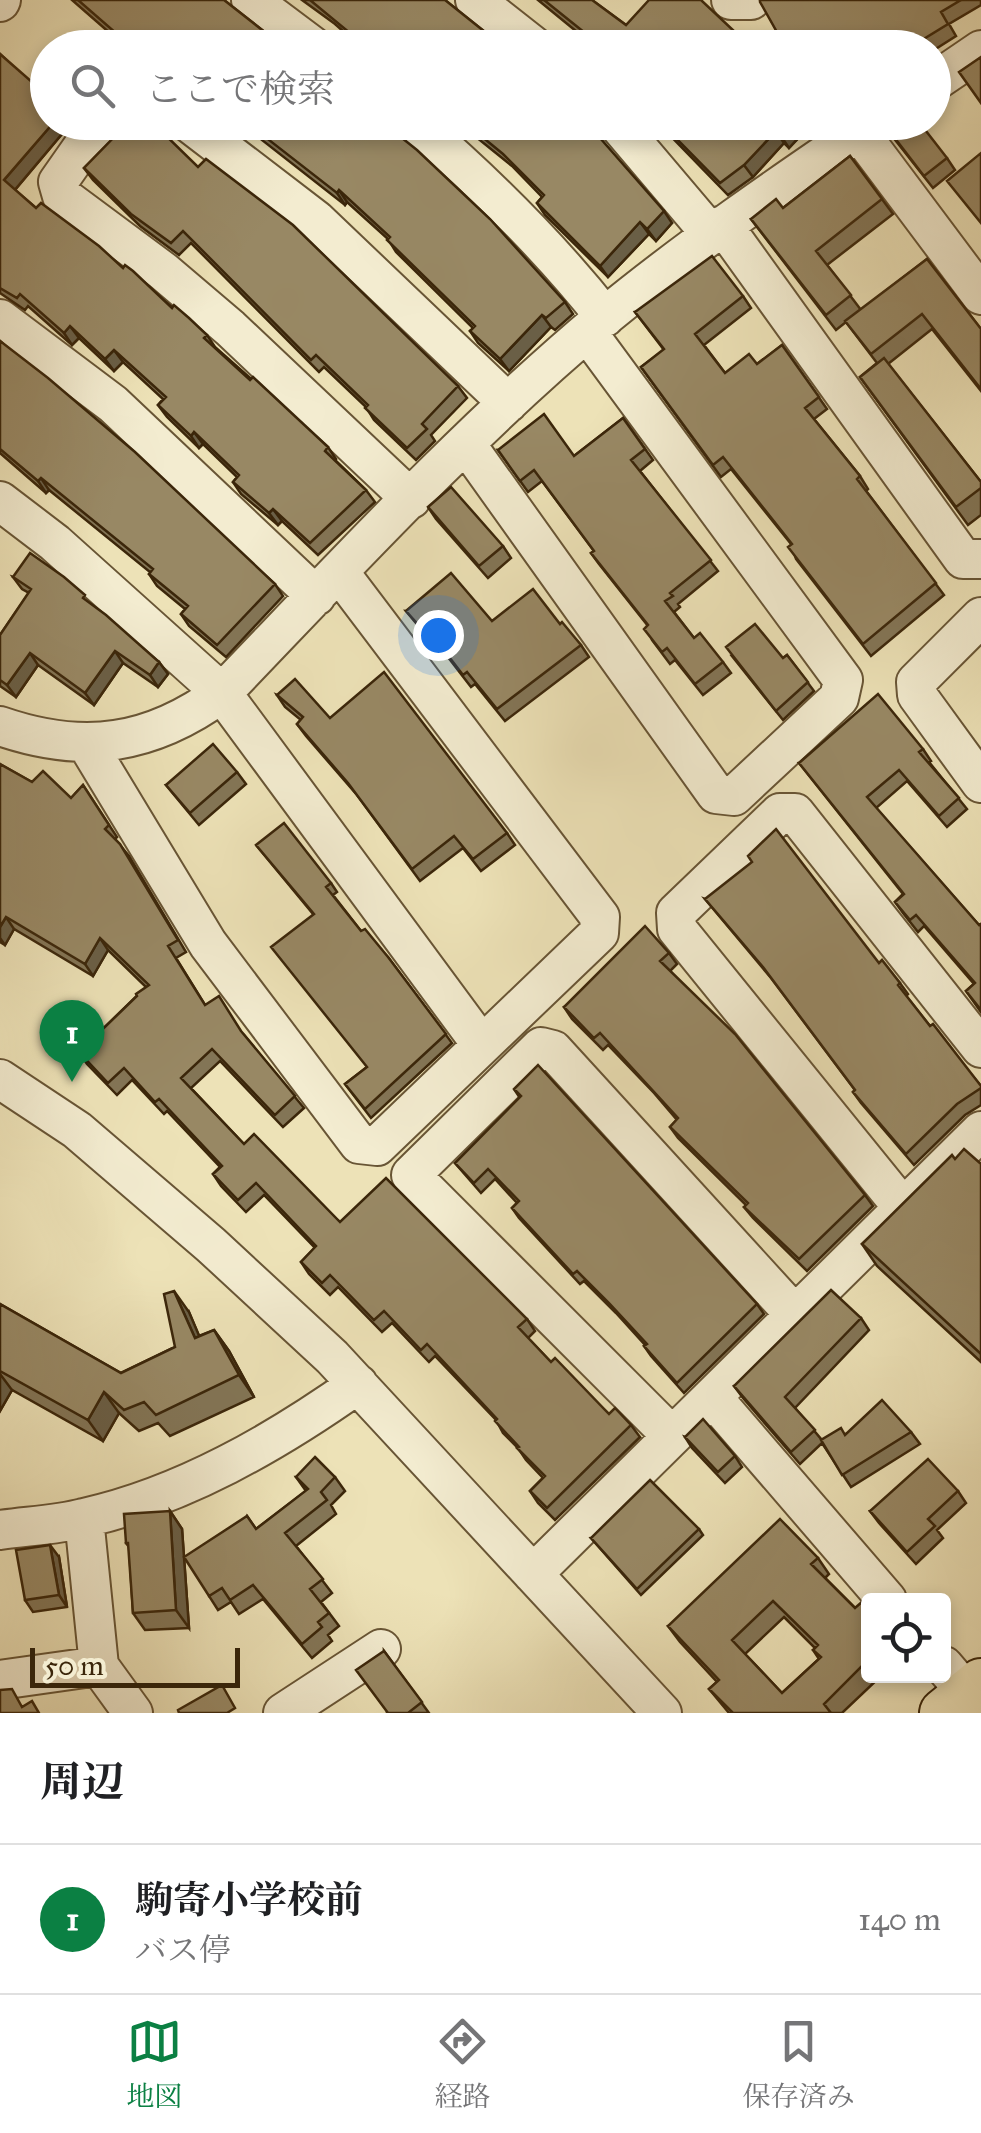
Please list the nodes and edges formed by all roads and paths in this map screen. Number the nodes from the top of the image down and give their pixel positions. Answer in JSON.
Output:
{"nodes":[{"id":1,"x":251,"y":0,"type":"edge"},
{"id":2,"x":474,"y":0,"type":"edge"},
{"id":3,"x":731,"y":0,"type":"edge"},
{"id":4,"x":751,"y":0,"type":"edge"},
{"id":5,"x":290,"y":30,"type":"edge"},
{"id":6,"x":513,"y":30,"type":"edge"},
{"id":7,"x":981,"y":50,"type":"edge"},
{"id":8,"x":951,"y":70,"type":"edge"},
{"id":9,"x":87,"y":140,"type":"edge"},
{"id":10,"x":212,"y":140,"type":"edge"},
{"id":11,"x":435,"y":140,"type":"edge"},
{"id":12,"x":633,"y":140,"type":"edge"},
{"id":13,"x":847,"y":140,"type":"edge"},
{"id":14,"x":875,"y":140,"type":"edge"},
{"id":15,"x":717,"y":229,"type":"junction"},
{"id":16,"x":981,"y":295,"type":"edge"},
{"id":17,"x":0,"y":320,"type":"edge"},
{"id":18,"x":596,"y":325,"type":"junction"},
{"id":19,"x":508,"y":402,"type":"junction"},
{"id":20,"x":466,"y":444,"type":"junction"},
{"id":21,"x":411,"y":499,"type":"junction"},
{"id":22,"x":0,"y":501,"type":"edge"},
{"id":23,"x":981,"y":559,"type":"edge"},
{"id":24,"x":327,"y":584,"type":"junction"},
{"id":25,"x":981,"y":617,"type":"edge"},
{"id":26,"x":222,"y":693,"type":"junction"},
{"id":27,"x":0,"y":726,"type":"edge"},
{"id":28,"x":88,"y":744,"type":"junction"},
{"id":29,"x":981,"y":784,"type":"edge"},
{"id":30,"x":481,"y":1044,"type":"junction"},
{"id":31,"x":981,"y":1048,"type":"edge"},
{"id":32,"x":0,"y":1079,"type":"edge"},
{"id":33,"x":981,"y":1131,"type":"edge"},
{"id":34,"x":904,"y":1209,"type":"junction"},
{"id":35,"x":796,"y":1316,"type":"junction"},
{"id":36,"x":358,"y":1384,"type":"junction"},
{"id":37,"x":712,"y":1398,"type":"junction"},
{"id":38,"x":670,"y":1436,"type":"junction"},
{"id":39,"x":84,"y":1518,"type":"junction"},
{"id":40,"x":0,"y":1530,"type":"edge"},
{"id":41,"x":533,"y":1574,"type":"junction"},
{"id":42,"x":881,"y":1593,"type":"edge"},
{"id":43,"x":381,"y":1648,"type":"edge"},
{"id":44,"x":99,"y":1666,"type":"junction"},
{"id":45,"x":0,"y":1680,"type":"edge"},
{"id":46,"x":133,"y":1713,"type":"edge"},
{"id":47,"x":283,"y":1713,"type":"edge"},
{"id":48,"x":662,"y":1713,"type":"edge"}],
"edges":[{"from":1,"to":5,"type":"street"},
{"from":2,"to":6,"type":"street"},
{"from":3,"to":4,"type":"street"},
{"from":7,"to":8,"type":"street"},
{"from":9,"to":21,"type":"street"},
{"from":10,"to":19,"type":"street"},
{"from":11,"to":18,"type":"street"},
{"from":12,"to":15,"type":"street"},
{"from":13,"to":15,"type":"street"},
{"from":14,"to":16,"type":"street"},
{"from":15,"to":18,"type":"street"},
{"from":15,"to":23,"type":"street"},
{"from":17,"to":24,"type":"street"},
{"from":18,"to":19,"type":"street"},
{"from":18,"to":20,"type":"street"},
{"from":19,"to":20,"type":"street"},
{"from":20,"to":21,"type":"street"},
{"from":21,"to":24,"type":"street"},
{"from":22,"to":26,"type":"street"},
{"from":24,"to":26,"type":"street"},
{"from":24,"to":30,"type":"street"},
{"from":25,"to":29,"type":"street"},
{"from":26,"to":28,"type":"street"},
{"from":26,"to":30,"type":"street"},
{"from":27,"to":28,"type":"street"},
{"from":28,"to":30,"type":"street"},
{"from":31,"to":34,"type":"street"},
{"from":32,"to":36,"type":"street"},
{"from":33,"to":34,"type":"street"},
{"from":34,"to":35,"type":"street"},
{"from":35,"to":37,"type":"street"},
{"from":35,"to":38,"type":"street"},
{"from":36,"to":39,"type":"street"},
{"from":36,"to":41,"type":"street"},
{"from":37,"to":38,"type":"street"},
{"from":37,"to":42,"type":"street"},
{"from":38,"to":41,"type":"street"},
{"from":39,"to":40,"type":"street"},
{"from":39,"to":44,"type":"street"},
{"from":41,"to":48,"type":"street"},
{"from":43,"to":47,"type":"street"},
{"from":44,"to":45,"type":"street"},
{"from":44,"to":46,"type":"street"}]}
